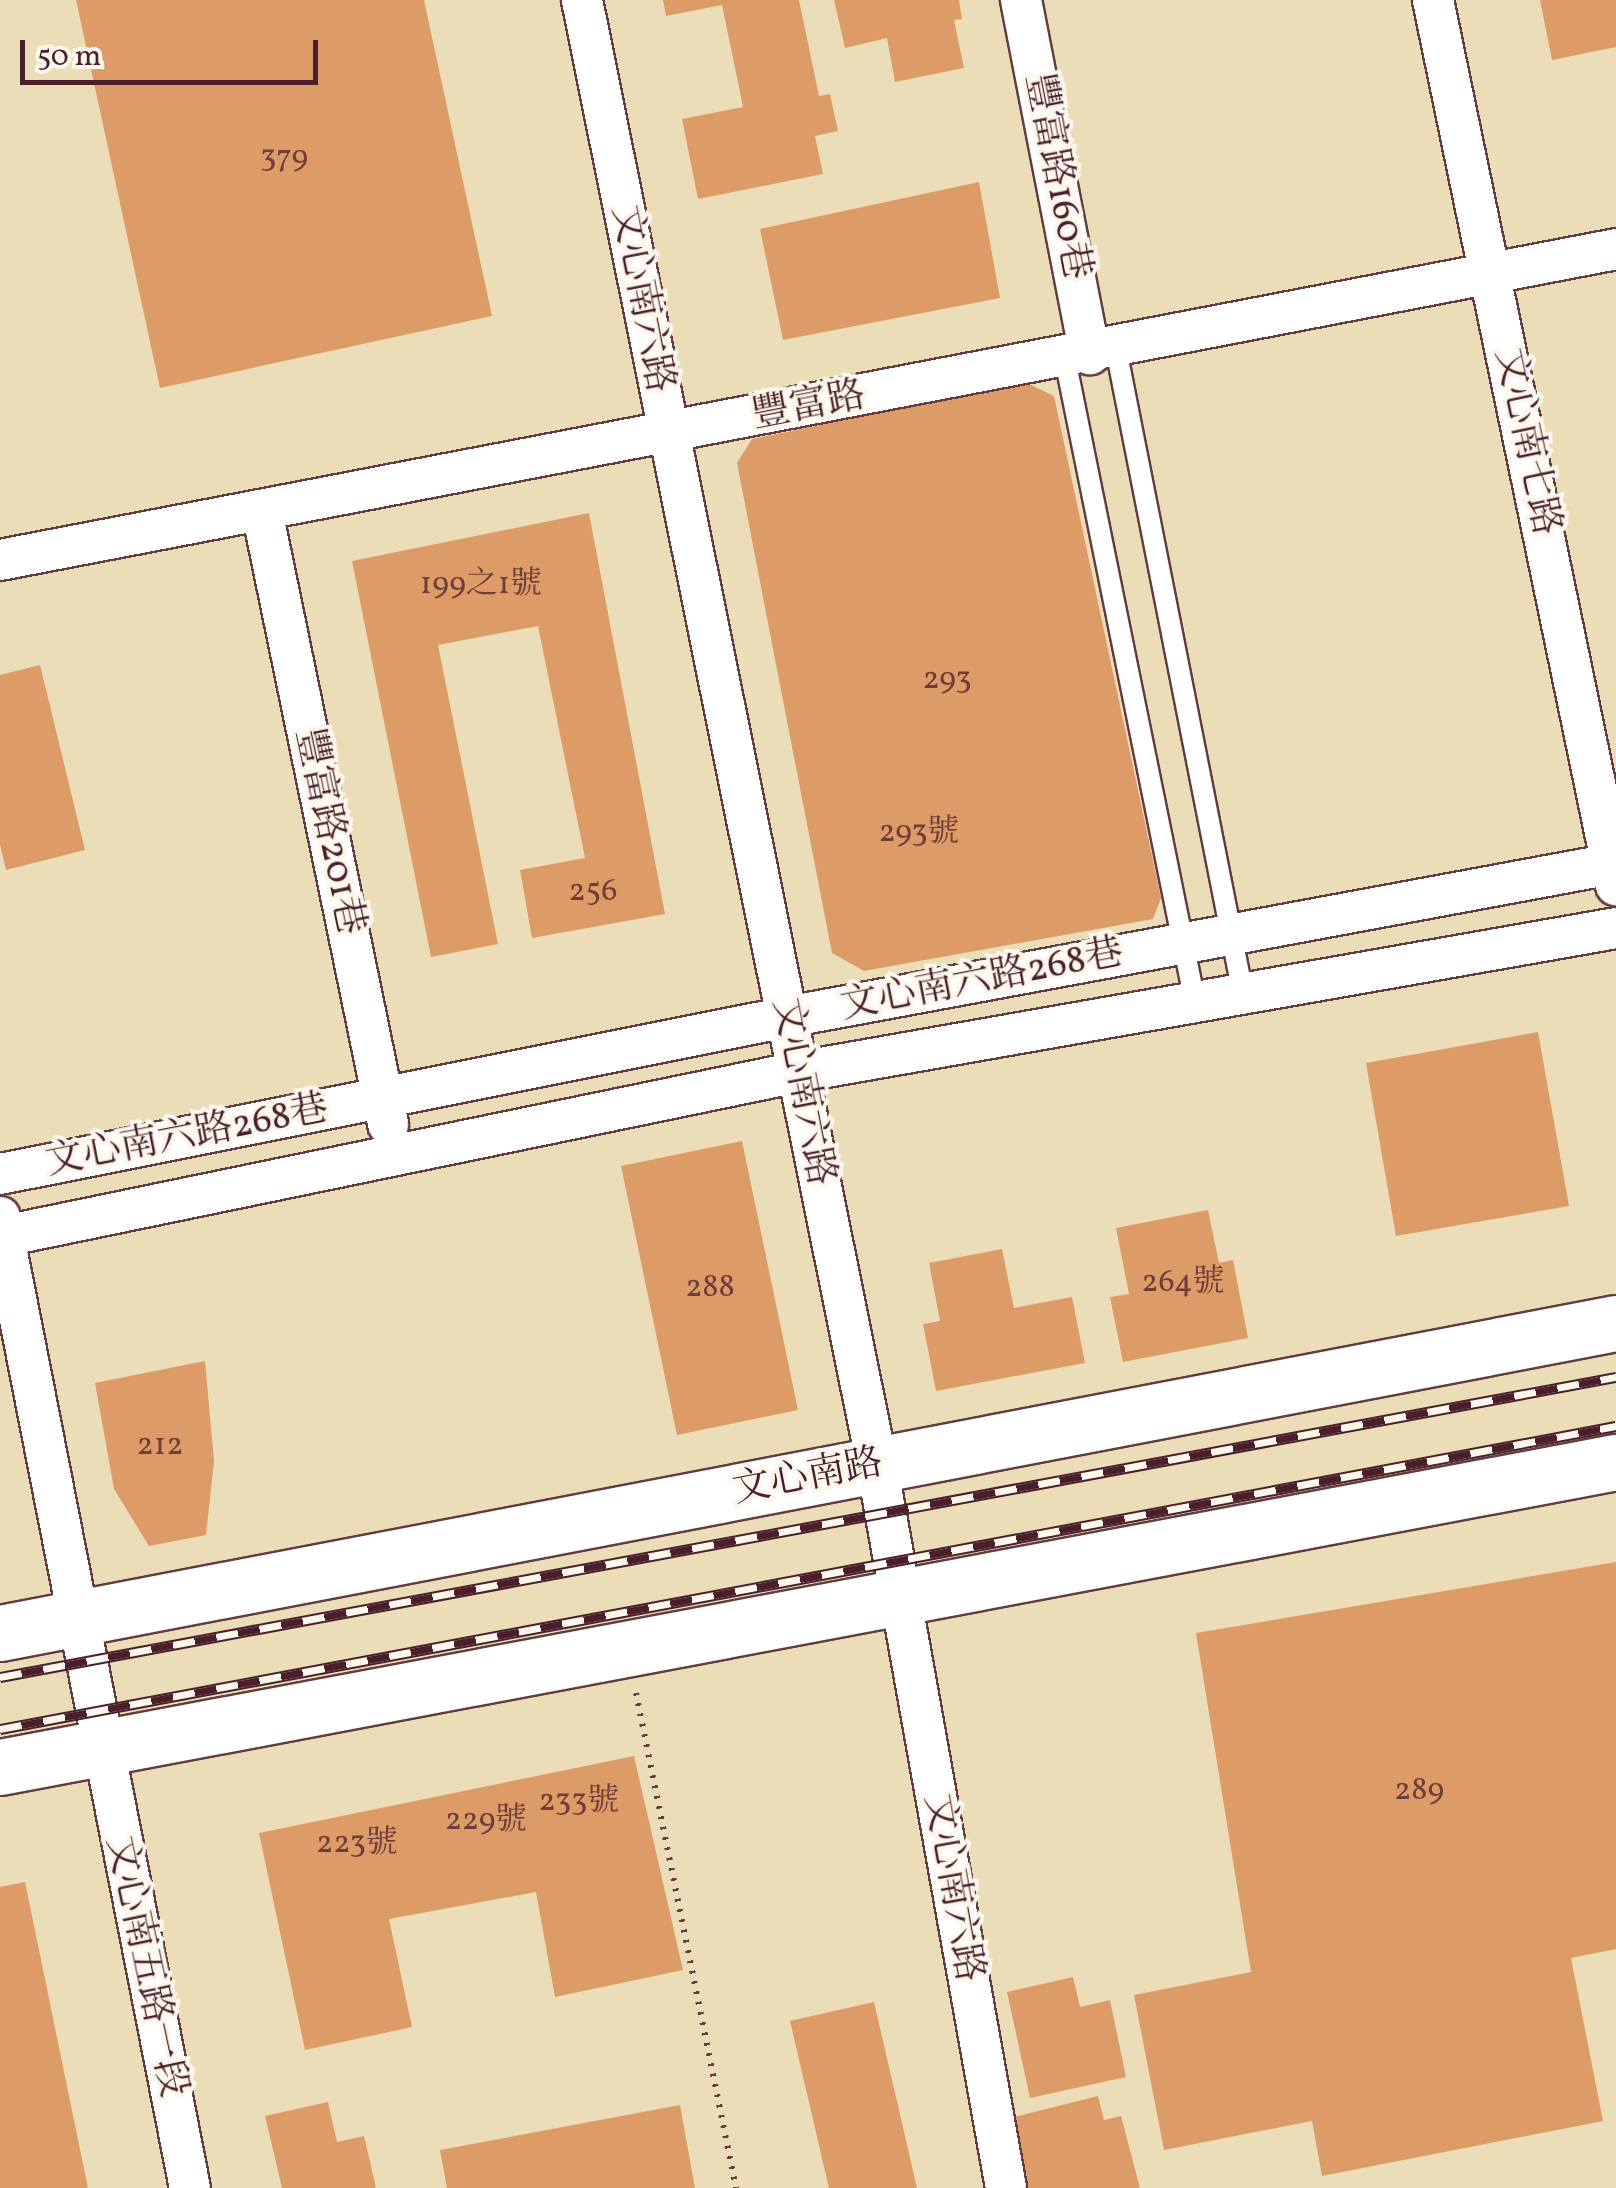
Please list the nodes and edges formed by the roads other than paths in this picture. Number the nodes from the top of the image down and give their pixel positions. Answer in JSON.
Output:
{"nodes":[{"id":1,"x":582,"y":0,"type":"edge"},
{"id":2,"x":1022,"y":0,"type":"edge"},
{"id":3,"x":1433,"y":0,"type":"edge"},
{"id":4,"x":1616,"y":249,"type":"edge"},
{"id":5,"x":1491,"y":272,"type":"junction"},
{"id":6,"x":1090,"y":354,"type":"junction"},
{"id":7,"x":668,"y":434,"type":"junction"},
{"id":8,"x":262,"y":511,"type":"junction"},
{"id":9,"x":0,"y":560,"type":"edge"},
{"id":10,"x":1614,"y":874,"type":"edge"},
{"id":11,"x":1616,"y":928,"type":"edge"},
{"id":12,"x":1232,"y":934,"type":"junction"},
{"id":13,"x":1184,"y":943,"type":"junction"},
{"id":14,"x":1243,"y":994,"type":"junction"},
{"id":15,"x":1195,"y":1002,"type":"junction"},
{"id":16,"x":787,"y":1017,"type":"junction"},
{"id":17,"x":798,"y":1072,"type":"junction"},
{"id":18,"x":383,"y":1098,"type":"junction"},
{"id":19,"x":394,"y":1152,"type":"junction"},
{"id":20,"x":0,"y":1174,"type":"edge"},
{"id":21,"x":2,"y":1227,"type":"edge"},
{"id":22,"x":1616,"y":1324,"type":"edge"},
{"id":23,"x":1616,"y":1462,"type":"edge"},
{"id":24,"x":876,"y":1464,"type":"junction"},
{"id":25,"x":900,"y":1596,"type":"junction"},
{"id":26,"x":82,"y":1617,"type":"junction"},
{"id":27,"x":0,"y":1633,"type":"edge"},
{"id":28,"x":99,"y":1747,"type":"junction"},
{"id":29,"x":0,"y":1766,"type":"edge"},
{"id":30,"x":190,"y":2188,"type":"edge"},
{"id":31,"x":1006,"y":2188,"type":"edge"}],
"edges":[{"from":1,"to":7,"type":"street","name":"文心南六路"},
{"from":2,"to":6,"type":"street","name":"豐富路160巷"},
{"from":3,"to":5,"type":"street","name":"文心南七路"},
{"from":4,"to":5,"type":"street","name":"豐富路"},
{"from":5,"to":6,"type":"street","name":"豐富路"},
{"from":5,"to":10,"type":"street","name":"文心南七路"},
{"from":6,"to":7,"type":"street","name":"豐富路"},
{"from":6,"to":12,"type":"lane"},
{"from":6,"to":13,"type":"lane"},
{"from":7,"to":8,"type":"street","name":"豐富路"},
{"from":7,"to":16,"type":"street","name":"文心南六路"},
{"from":8,"to":9,"type":"street","name":"豐富路"},
{"from":8,"to":18,"type":"street","name":"豐富路201巷"},
{"from":10,"to":12,"type":"street","name":"文心南六路268巷"},
{"from":11,"to":14,"type":"street","name":"文心南六路268巷"},
{"from":12,"to":13,"type":"street","name":"文心南六路268巷"},
{"from":12,"to":14,"type":"lane"},
{"from":13,"to":15,"type":"lane"},
{"from":13,"to":16,"type":"street","name":"文心南六路268巷"},
{"from":14,"to":15,"type":"street","name":"文心南六路268巷"},
{"from":15,"to":17,"type":"street","name":"文心南六路268巷"},
{"from":16,"to":17,"type":"street","name":"文心南六路"},
{"from":16,"to":18,"type":"street","name":"文心南六路268巷"},
{"from":17,"to":19,"type":"street","name":"文心南六路268巷"},
{"from":17,"to":24,"type":"street","name":"文心南六路"},
{"from":18,"to":19,"type":"street","name":"豐富路201巷"},
{"from":18,"to":20,"type":"street","name":"文心南六路268巷"},
{"from":19,"to":21,"type":"street","name":"文心南六路268巷"},
{"from":21,"to":26,"type":"street"},
{"from":22,"to":24,"type":"main road","name":"文心南路"},
{"from":23,"to":25,"type":"main road"},
{"from":24,"to":25,"type":"street","name":"文心南六路"},
{"from":24,"to":26,"type":"main road","name":"文心南路"},
{"from":25,"to":28,"type":"main road"},
{"from":25,"to":31,"type":"street","name":"文心南六路"},
{"from":26,"to":27,"type":"main road","name":"文心南路"},
{"from":26,"to":28,"type":"street","name":"文心南五路一段"},
{"from":28,"to":29,"type":"main road"},
{"from":28,"to":30,"type":"street","name":"文心南五路一段"}]}
